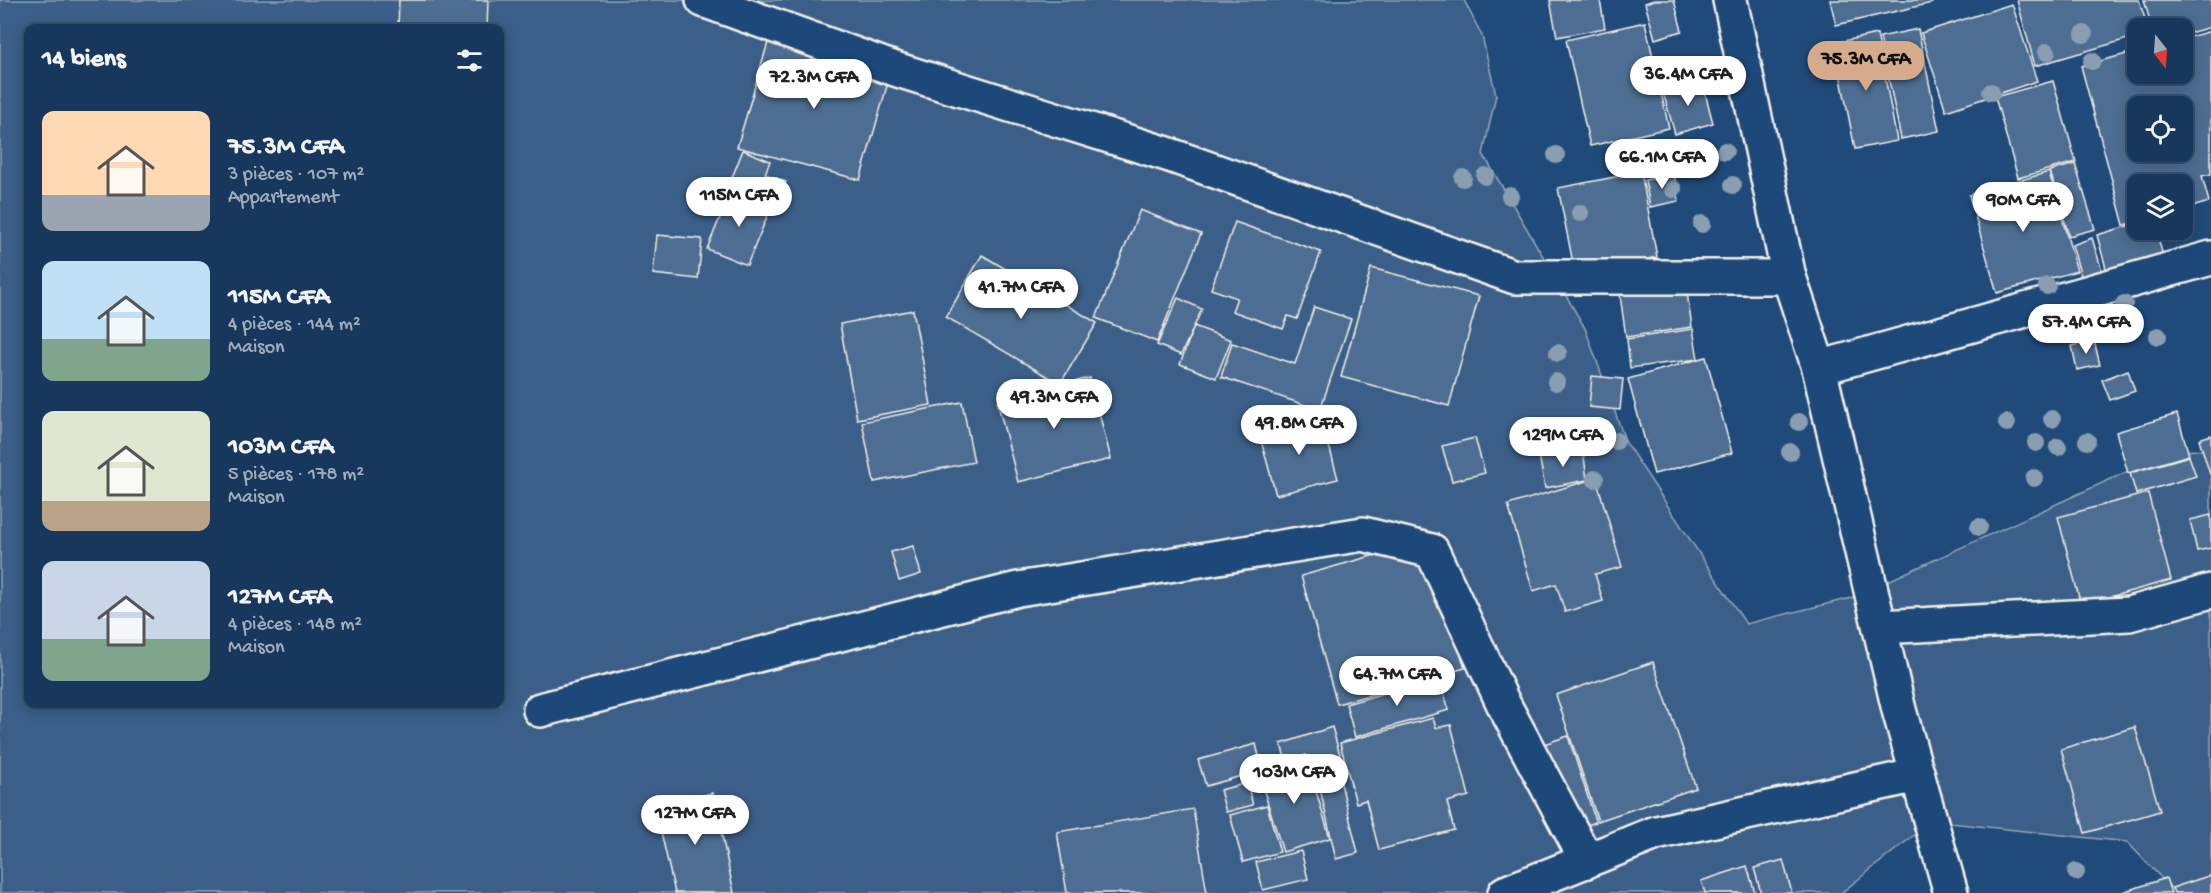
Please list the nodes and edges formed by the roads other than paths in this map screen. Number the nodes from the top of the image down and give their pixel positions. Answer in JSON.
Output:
{"nodes":[{"id":1,"x":703,"y":0,"type":"edge"},
{"id":2,"x":1730,"y":0,"type":"edge"},
{"id":3,"x":2211,"y":258,"type":"edge"},
{"id":4,"x":1789,"y":277,"type":"junction"},
{"id":5,"x":1819,"y":368,"type":"junction"},
{"id":6,"x":2211,"y":591,"type":"edge"},
{"id":7,"x":1880,"y":627,"type":"junction"},
{"id":8,"x":540,"y":710,"type":"dead end"},
{"id":9,"x":1918,"y":774,"type":"junction"},
{"id":10,"x":1587,"y":861,"type":"junction"},
{"id":11,"x":1505,"y":893,"type":"edge"},
{"id":12,"x":1951,"y":893,"type":"edge"}],
"edges":[{"from":1,"to":4,"type":"street"},
{"from":2,"to":4,"type":"street"},
{"from":3,"to":5,"type":"street"},
{"from":4,"to":5,"type":"street"},
{"from":5,"to":7,"type":"street"},
{"from":6,"to":7,"type":"street"},
{"from":7,"to":9,"type":"street"},
{"from":8,"to":10,"type":"street"},
{"from":9,"to":10,"type":"street"},
{"from":9,"to":12,"type":"street"},
{"from":10,"to":11,"type":"street"}]}
